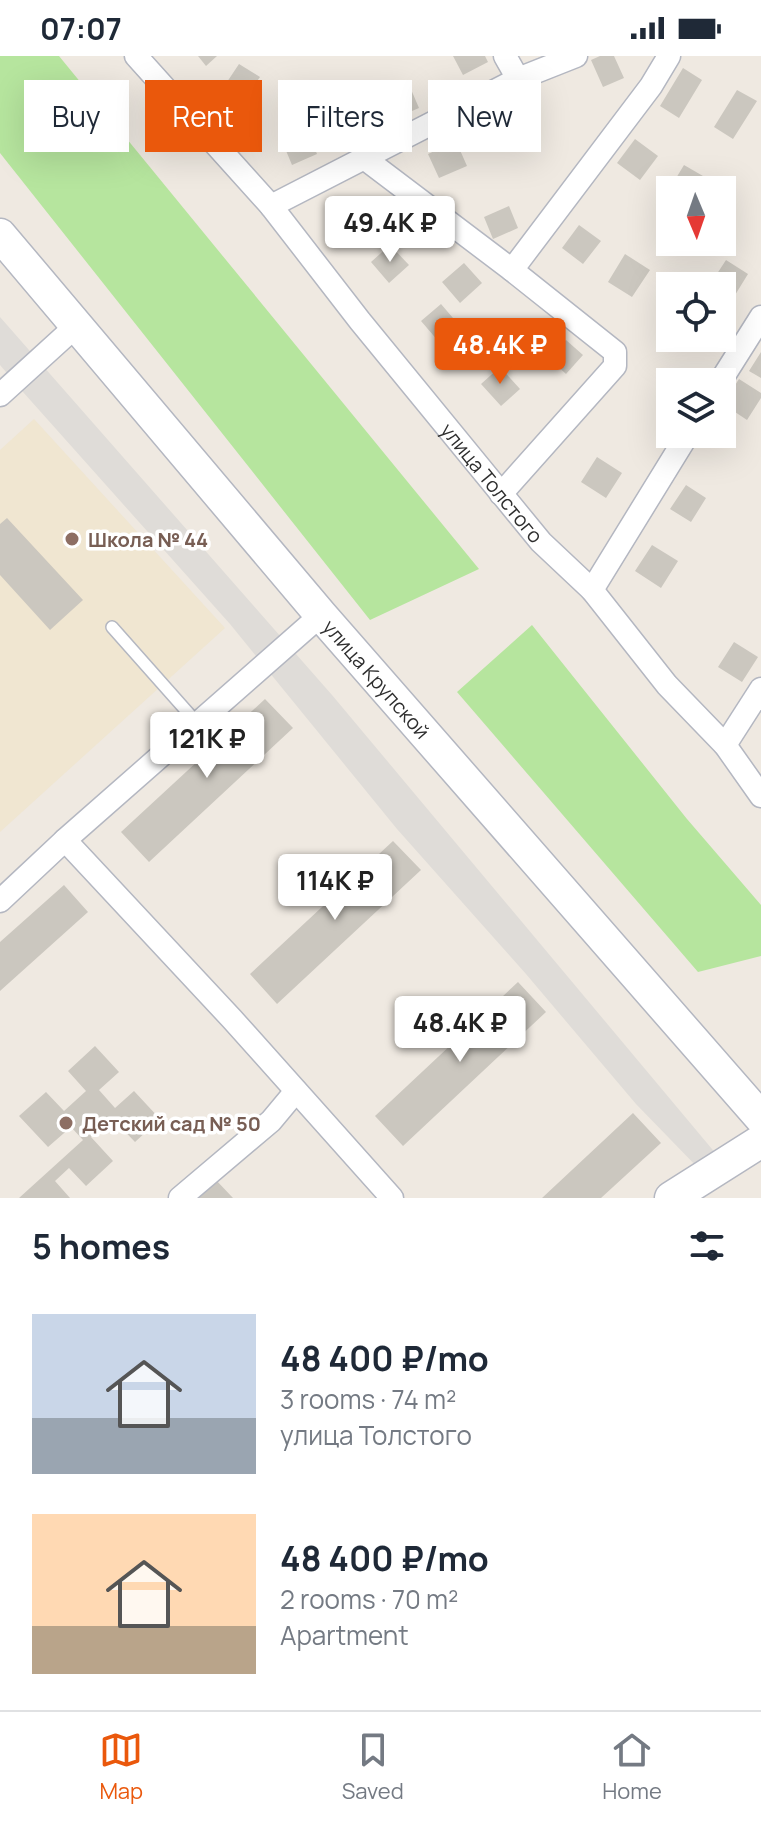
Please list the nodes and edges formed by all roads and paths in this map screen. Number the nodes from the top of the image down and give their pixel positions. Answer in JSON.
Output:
{"nodes":[{"id":1,"x":136,"y":56,"type":"edge"},
{"id":2,"x":505,"y":56,"type":"edge"},
{"id":3,"x":576,"y":56,"type":"edge"},
{"id":4,"x":669,"y":56,"type":"edge"},
{"id":5,"x":518,"y":79,"type":"junction"},
{"id":6,"x":364,"y":158,"type":"junction"},
{"id":7,"x":271,"y":206,"type":"junction"},
{"id":8,"x":0,"y":235,"type":"edge"},
{"id":9,"x":512,"y":270,"type":"junction"},
{"id":10,"x":761,"y":317,"type":"edge"},
{"id":11,"x":76,"y":326,"type":"junction"},
{"id":12,"x":729,"y":368,"type":"edge"},
{"id":13,"x":0,"y":395,"type":"edge"},
{"id":14,"x":679,"y":448,"type":"edge"},
{"id":15,"x":501,"y":494,"type":"junction"},
{"id":16,"x":592,"y":590,"type":"junction"},
{"id":17,"x":321,"y":615,"type":"junction"},
{"id":18,"x":112,"y":627,"type":"dead end"},
{"id":19,"x":761,"y":689,"type":"edge"},
{"id":20,"x":198,"y":724,"type":"junction"},
{"id":21,"x":725,"y":745,"type":"junction"},
{"id":22,"x":761,"y":796,"type":"edge"},
{"id":23,"x":65,"y":840,"type":"junction"},
{"id":24,"x":0,"y":901,"type":"edge"},
{"id":25,"x":296,"y":1091,"type":"junction"},
{"id":26,"x":761,"y":1118,"type":"edge"},
{"id":27,"x":761,"y":1141,"type":"edge"},
{"id":28,"x":180,"y":1198,"type":"edge"},
{"id":29,"x":392,"y":1198,"type":"edge"},
{"id":30,"x":671,"y":1198,"type":"edge"}],
"edges":[{"from":1,"to":7,"type":"street","name":"улица Толстого"},
{"from":2,"to":5,"type":"street"},
{"from":3,"to":5,"type":"street"},
{"from":4,"to":9,"type":"street"},
{"from":5,"to":6,"type":"street"},
{"from":6,"to":7,"type":"street"},
{"from":6,"to":9,"type":"street"},
{"from":7,"to":15,"type":"street","name":"улица Толстого"},
{"from":8,"to":11,"type":"street","name":"улица Крупской"},
{"from":9,"to":15,"type":"street"},
{"from":10,"to":12,"type":"street"},
{"from":11,"to":13,"type":"street"},
{"from":11,"to":17,"type":"street","name":"улица Крупской"},
{"from":14,"to":16,"type":"street"},
{"from":15,"to":16,"type":"street","name":"улица Толстого"},
{"from":16,"to":21,"type":"street","name":"улица Толстого"},
{"from":17,"to":20,"type":"street"},
{"from":17,"to":26,"type":"street","name":"улица Крупской"},
{"from":18,"to":20,"type":"lane"},
{"from":19,"to":21,"type":"street"},
{"from":20,"to":23,"type":"street"},
{"from":21,"to":22,"type":"street","name":"улица Толстого"},
{"from":23,"to":24,"type":"street"},
{"from":23,"to":25,"type":"street"},
{"from":25,"to":28,"type":"street"},
{"from":25,"to":29,"type":"street"},
{"from":27,"to":30,"type":"street"}]}
